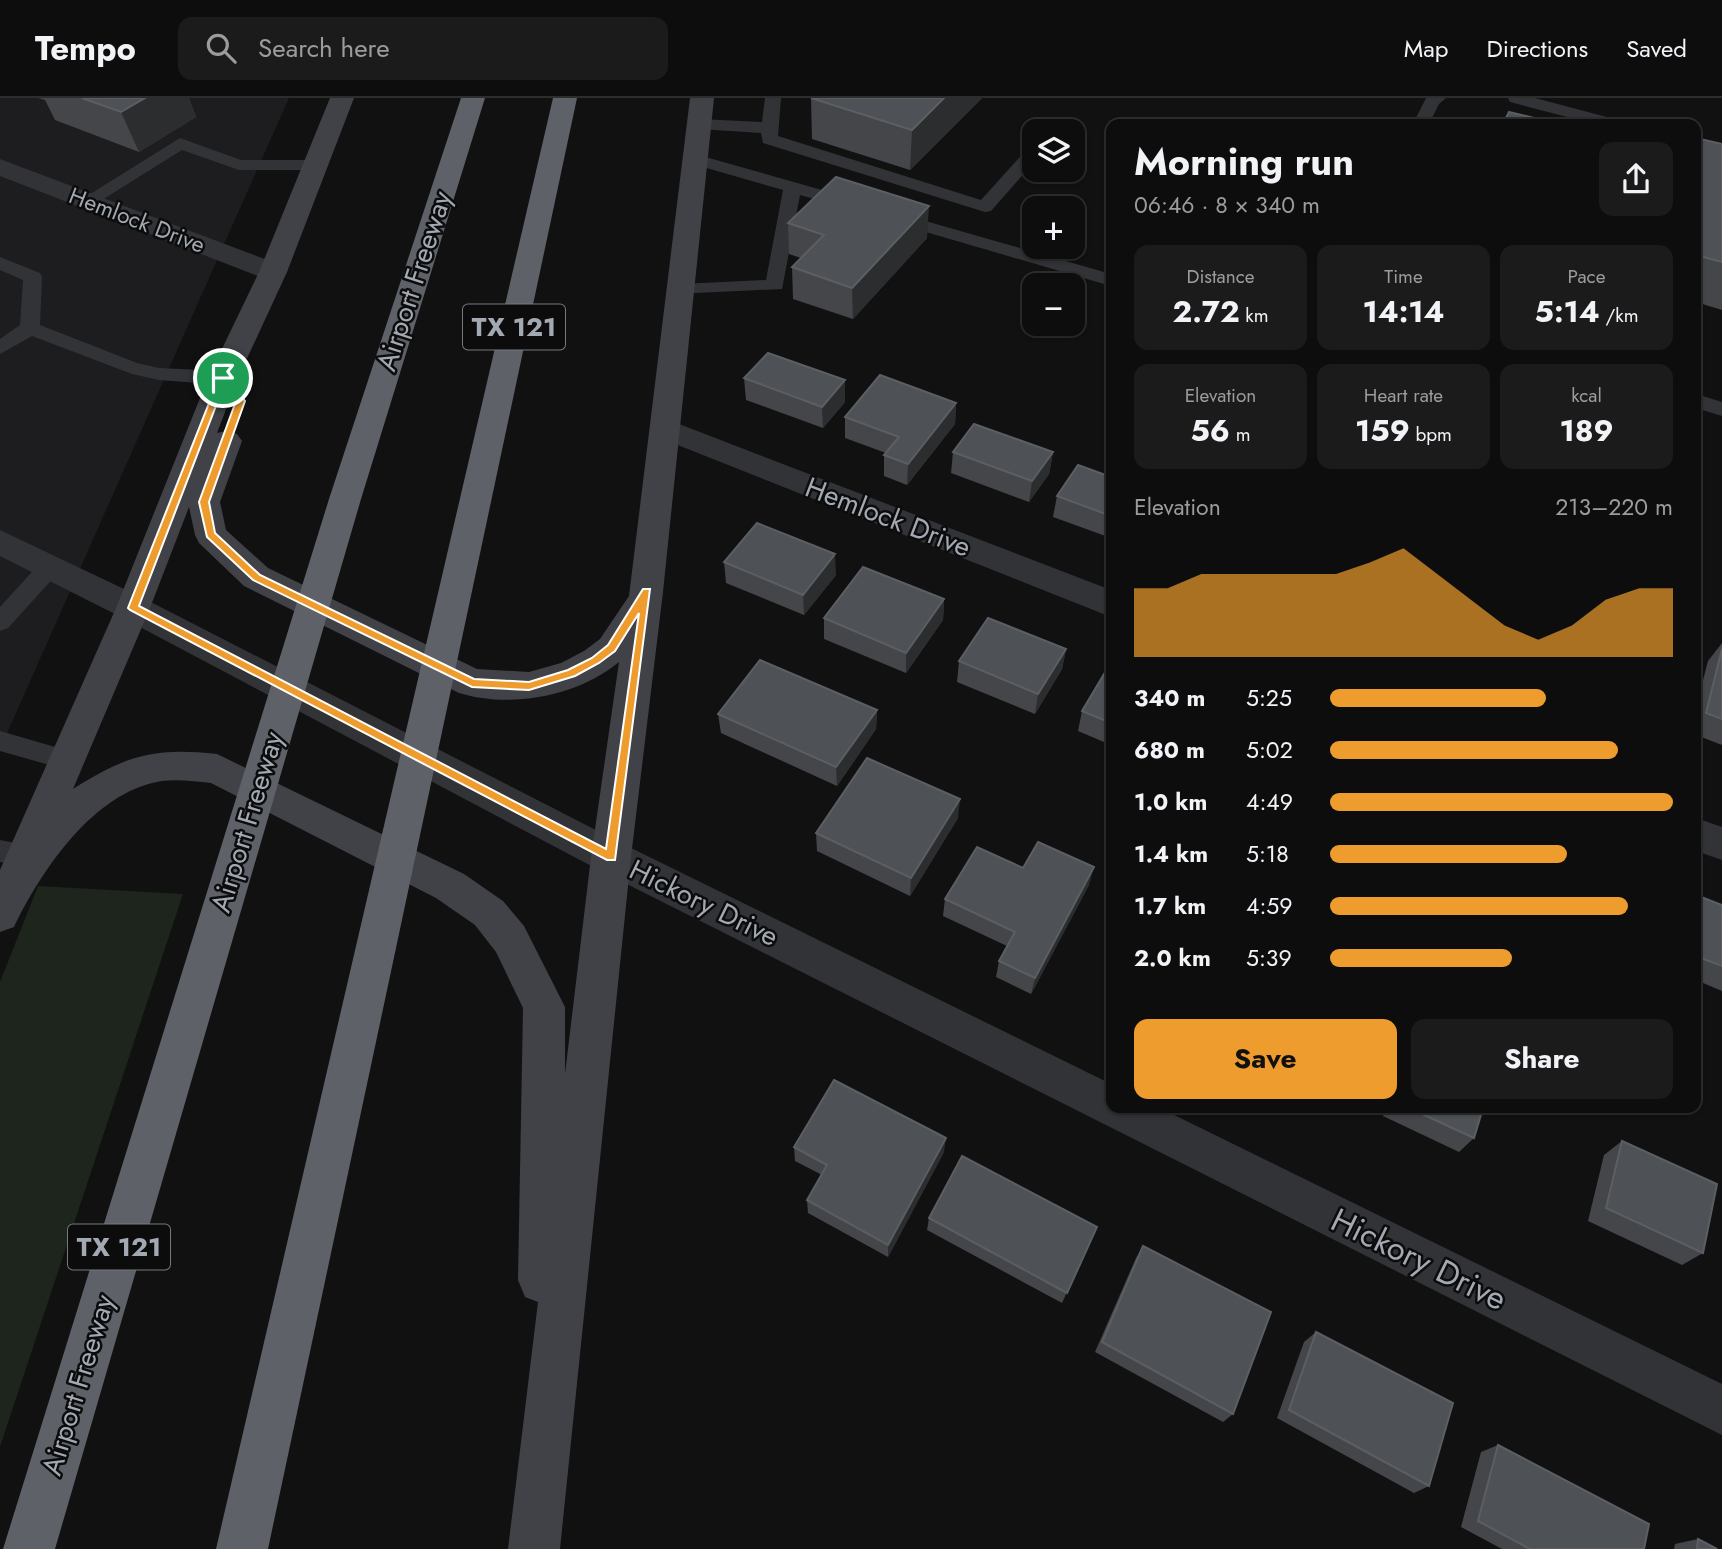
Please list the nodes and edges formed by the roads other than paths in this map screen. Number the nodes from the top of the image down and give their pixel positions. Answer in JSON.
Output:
{"nodes":[{"id":1,"x":342,"y":98,"type":"edge"},
{"id":2,"x":473,"y":98,"type":"edge"},
{"id":3,"x":565,"y":98,"type":"edge"},
{"id":4,"x":773,"y":98,"type":"edge"},
{"id":5,"x":1438,"y":98,"type":"edge"},
{"id":6,"x":1516,"y":98,"type":"edge"},
{"id":7,"x":1423,"y":119,"type":"edge"},
{"id":8,"x":1594,"y":119,"type":"edge"},
{"id":9,"x":699,"y":127,"type":"edge"},
{"id":10,"x":770,"y":128,"type":"junction"},
{"id":11,"x":316,"y":165,"type":"junction"},
{"id":12,"x":1022,"y":165,"type":"edge"},
{"id":13,"x":0,"y":167,"type":"edge"},
{"id":14,"x":792,"y":187,"type":"junction"},
{"id":15,"x":88,"y":201,"type":"junction"},
{"id":16,"x":0,"y":263,"type":"edge"},
{"id":17,"x":273,"y":272,"type":"junction"},
{"id":18,"x":1106,"y":279,"type":"edge"},
{"id":19,"x":681,"y":290,"type":"junction"},
{"id":20,"x":30,"y":328,"type":"junction"},
{"id":21,"x":0,"y":348,"type":"edge"},
{"id":22,"x":223,"y":378,"type":"junction"},
{"id":23,"x":1701,"y":403,"type":"edge"},
{"id":24,"x":1722,"y":409,"type":"edge"},
{"id":25,"x":666,"y":429,"type":"junction"},
{"id":26,"x":0,"y":542,"type":"edge"},
{"id":27,"x":49,"y":568,"type":"junction"},
{"id":28,"x":646,"y":592,"type":"junction"},
{"id":29,"x":1106,"y":602,"type":"edge"},
{"id":30,"x":133,"y":608,"type":"junction"},
{"id":31,"x":0,"y":622,"type":"edge"},
{"id":32,"x":0,"y":741,"type":"edge"},
{"id":33,"x":67,"y":760,"type":"junction"},
{"id":34,"x":1701,"y":836,"type":"edge"},
{"id":35,"x":1722,"y":844,"type":"edge"},
{"id":36,"x":611,"y":857,"type":"junction"},
{"id":37,"x":10,"y":876,"type":"edge"},
{"id":38,"x":1106,"y":1104,"type":"edge"},
{"id":39,"x":1125,"y":1113,"type":"edge"},
{"id":40,"x":1722,"y":1410,"type":"edge"},
{"id":41,"x":536,"y":1533,"type":"edge"},
{"id":42,"x":29,"y":1549,"type":"edge"},
{"id":43,"x":242,"y":1549,"type":"edge"}],
"edges":[{"from":1,"to":11,"type":"main road"},
{"from":2,"to":42,"type":"highway","name":"Airport Freeway","number":"TX 121"},
{"from":3,"to":43,"type":"highway","number":"TX 121"},
{"from":4,"to":10,"type":"lane"},
{"from":5,"to":7,"type":"lane"},
{"from":6,"to":8,"type":"lane"},
{"from":9,"to":10,"type":"lane"},
{"from":9,"to":14,"type":"lane"},
{"from":9,"to":19,"type":"main road"},
{"from":10,"to":12,"type":"lane"},
{"from":11,"to":15,"type":"lane"},
{"from":11,"to":17,"type":"main road"},
{"from":13,"to":15,"type":"street","name":"Hemlock Drive"},
{"from":14,"to":18,"type":"lane"},
{"from":14,"to":19,"type":"lane"},
{"from":15,"to":17,"type":"street","name":"Hemlock Drive"},
{"from":16,"to":20,"type":"lane"},
{"from":17,"to":22,"type":"main road"},
{"from":19,"to":25,"type":"main road"},
{"from":20,"to":21,"type":"lane"},
{"from":20,"to":22,"type":"lane"},
{"from":22,"to":28,"type":"main road"},
{"from":22,"to":30,"type":"main road"},
{"from":23,"to":24,"type":"lane"},
{"from":25,"to":28,"type":"main road"},
{"from":25,"to":29,"type":"street","name":"Hemlock Drive"},
{"from":26,"to":27,"type":"street","name":"Hickory Drive"},
{"from":27,"to":30,"type":"street","name":"Hickory Drive"},
{"from":27,"to":31,"type":"lane"},
{"from":28,"to":36,"type":"main road"},
{"from":30,"to":33,"type":"main road"},
{"from":30,"to":36,"type":"street","name":"Hickory Drive"},
{"from":32,"to":33,"type":"lane"},
{"from":33,"to":37,"type":"main road"},
{"from":34,"to":35,"type":"street"},
{"from":36,"to":38,"type":"street","name":"Hickory Drive"},
{"from":36,"to":41,"type":"main road"},
{"from":37,"to":41,"type":"main road"},
{"from":39,"to":40,"type":"street","name":"Hickory Drive"}]}
